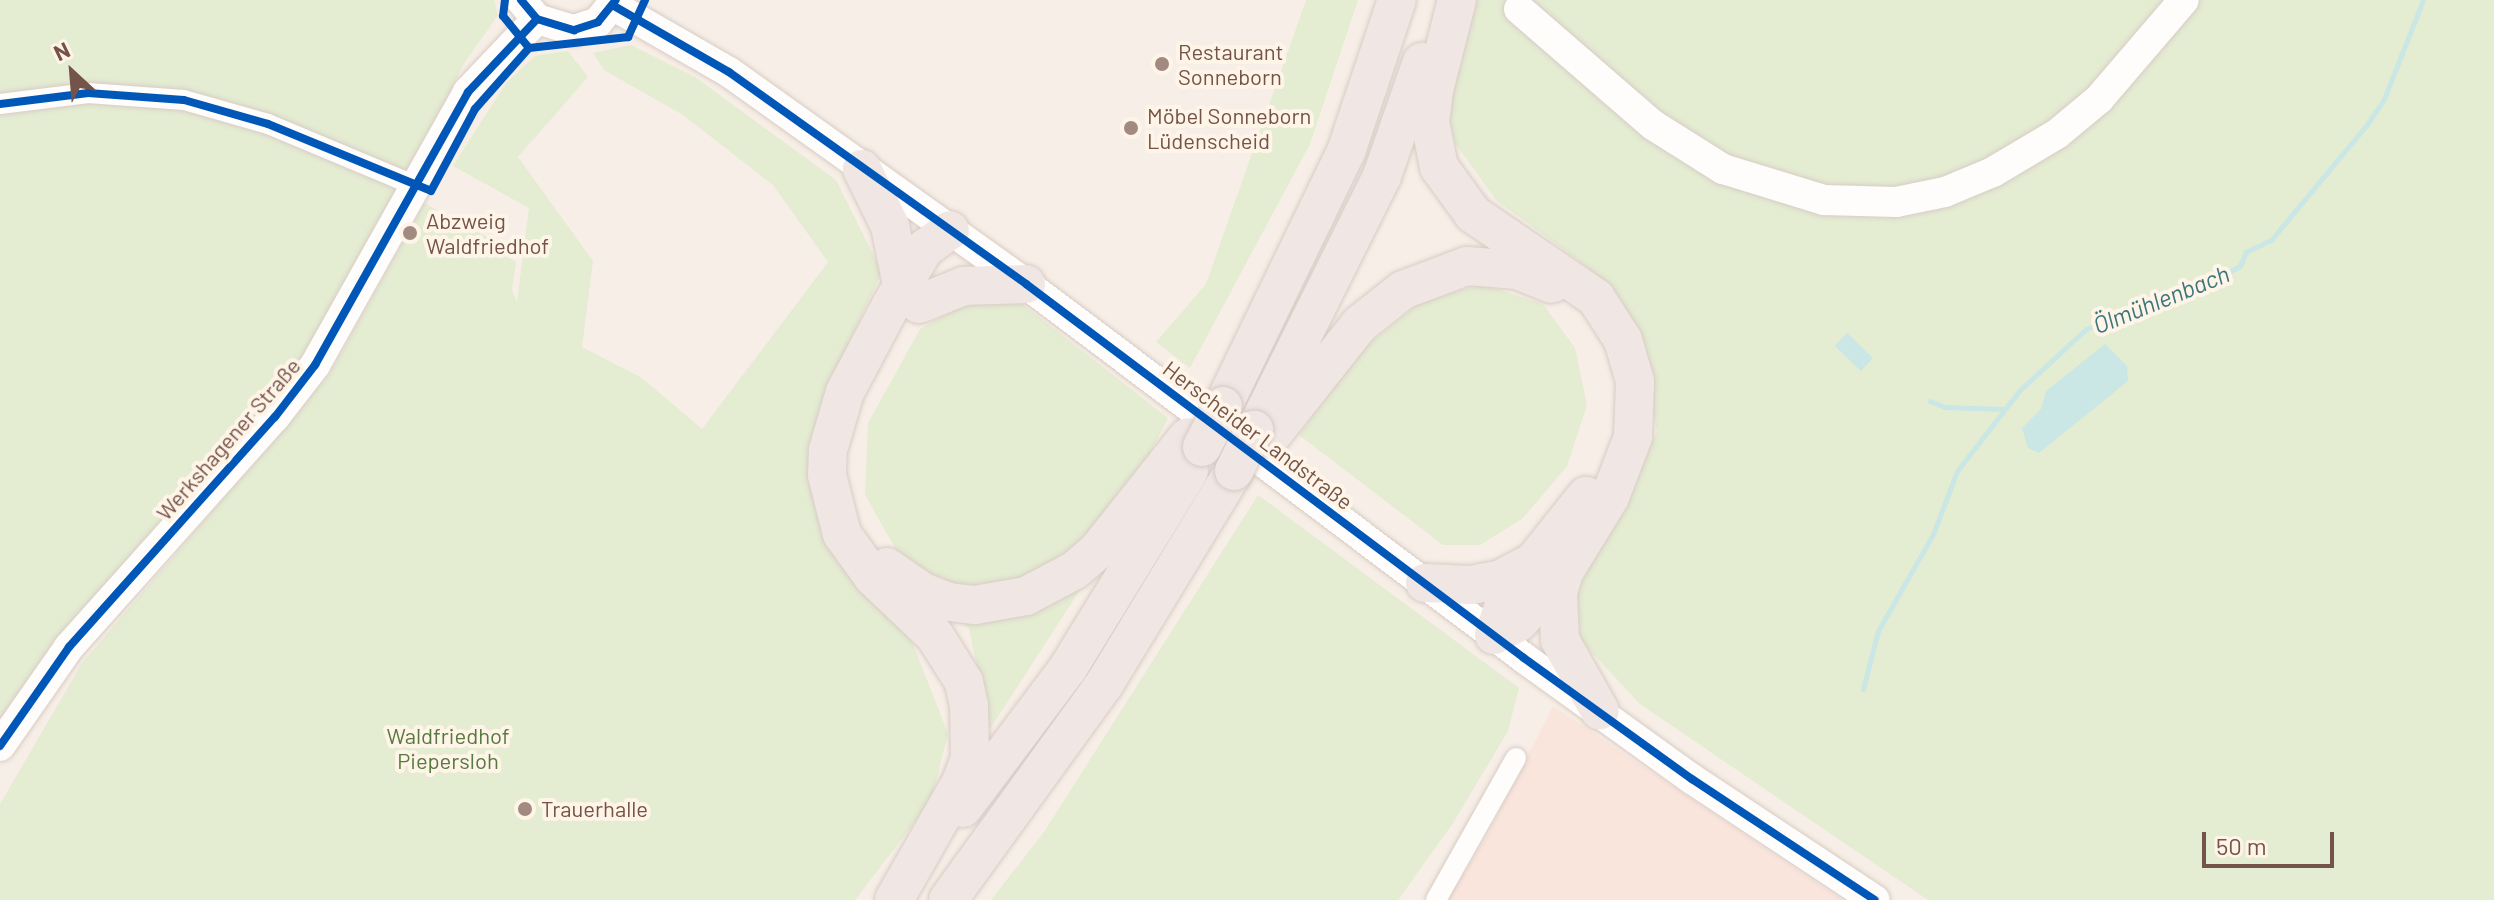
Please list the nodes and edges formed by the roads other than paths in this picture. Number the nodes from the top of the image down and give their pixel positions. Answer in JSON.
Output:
{"nodes":[{"id":1,"x":1397,"y":0,"type":"edge"},
{"id":2,"x":1444,"y":0,"type":"edge"},
{"id":3,"x":1457,"y":0,"type":"edge"},
{"id":4,"x":2184,"y":0,"type":"edge"},
{"id":5,"x":615,"y":3,"type":"edge"},
{"id":6,"x":1519,"y":9,"type":"dead end"},
{"id":7,"x":529,"y":10,"type":"edge"},
{"id":8,"x":0,"y":104,"type":"edge"},
{"id":9,"x":862,"y":169,"type":"junction"},
{"id":10,"x":416,"y":186,"type":"junction"},
{"id":11,"x":950,"y":230,"type":"junction"},
{"id":12,"x":1026,"y":284,"type":"junction"},
{"id":13,"x":911,"y":294,"type":"junction"},
{"id":14,"x":1261,"y":435,"type":"junction"},
{"id":15,"x":1195,"y":442,"type":"junction"},
{"id":16,"x":1549,"y":567,"type":"junction"},
{"id":17,"x":1425,"y":583,"type":"junction"},
{"id":18,"x":1494,"y":635,"type":"junction"},
{"id":19,"x":1600,"y":711,"type":"junction"},
{"id":20,"x":0,"y":746,"type":"edge"},
{"id":21,"x":1516,"y":758,"type":"dead end"},
{"id":22,"x":895,"y":900,"type":"edge"},
{"id":23,"x":948,"y":900,"type":"edge"},
{"id":24,"x":1436,"y":900,"type":"edge"},
{"id":25,"x":1875,"y":900,"type":"edge"}],
"edges":[{"from":1,"to":15,"type":"highway"},
{"from":2,"to":14,"type":"highway"},
{"from":3,"to":16,"type":"highway"},
{"from":4,"to":6,"type":"main road"},
{"from":5,"to":7,"type":"main road"},
{"from":5,"to":9,"type":"main road","name":"Herscheider Landstraße"},
{"from":7,"to":10,"type":"main road","name":"Werkshagener Straße"},
{"from":8,"to":10,"type":"street"},
{"from":9,"to":11,"type":"main road","name":"Herscheider Landstraße"},
{"from":9,"to":13,"type":"highway"},
{"from":10,"to":20,"type":"main road","name":"Werkshagener Straße"},
{"from":11,"to":12,"type":"main road","name":"Herscheider Landstraße"},
{"from":11,"to":13,"type":"highway"},
{"from":12,"to":13,"type":"highway"},
{"from":12,"to":17,"type":"main road","name":"Herscheider Landstraße"},
{"from":13,"to":15,"type":"highway"},
{"from":13,"to":22,"type":"highway"},
{"from":14,"to":16,"type":"highway"},
{"from":14,"to":23,"type":"highway","bridge":true},
{"from":15,"to":22,"type":"highway"},
{"from":16,"to":17,"type":"highway"},
{"from":16,"to":18,"type":"highway"},
{"from":16,"to":19,"type":"highway"},
{"from":17,"to":18,"type":"main road","name":"Herscheider Landstraße"},
{"from":18,"to":19,"type":"main road","name":"Herscheider Landstraße"},
{"from":19,"to":25,"type":"main road","name":"Herscheider Landstraße"},
{"from":21,"to":24,"type":"street"}]}
